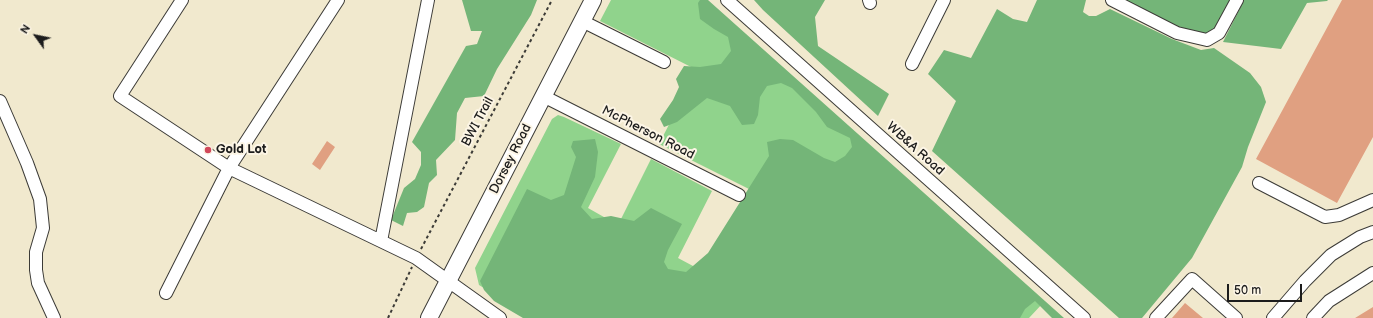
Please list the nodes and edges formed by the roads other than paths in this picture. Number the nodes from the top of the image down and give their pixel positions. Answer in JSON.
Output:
{"nodes":[{"id":1,"x":182,"y":0,"type":"edge"},
{"id":2,"x":338,"y":0,"type":"edge"},
{"id":3,"x":428,"y":0,"type":"edge"},
{"id":4,"x":593,"y":0,"type":"edge"},
{"id":5,"x":727,"y":0,"type":"edge"},
{"id":6,"x":944,"y":0,"type":"edge"},
{"id":7,"x":1112,"y":0,"type":"edge"},
{"id":8,"x":1237,"y":0,"type":"edge"},
{"id":9,"x":582,"y":21,"type":"junction"},
{"id":10,"x":664,"y":62,"type":"dead end"},
{"id":11,"x":912,"y":64,"type":"dead end"},
{"id":12,"x":543,"y":96,"type":"junction"},
{"id":13,"x":0,"y":101,"type":"edge"},
{"id":14,"x":229,"y":168,"type":"junction"},
{"id":15,"x":1259,"y":183,"type":"dead end"},
{"id":16,"x":739,"y":195,"type":"dead end"},
{"id":17,"x":1373,"y":200,"type":"edge"},
{"id":18,"x":1373,"y":232,"type":"edge"},
{"id":19,"x":381,"y":241,"type":"junction"},
{"id":20,"x":1373,"y":273,"type":"edge"},
{"id":21,"x":448,"y":281,"type":"junction"},
{"id":22,"x":166,"y":293,"type":"dead end"},
{"id":23,"x":54,"y":318,"type":"edge"},
{"id":24,"x":429,"y":318,"type":"edge"},
{"id":25,"x":500,"y":318,"type":"edge"},
{"id":26,"x":1084,"y":318,"type":"edge"},
{"id":27,"x":1156,"y":318,"type":"edge"},
{"id":28,"x":1236,"y":318,"type":"edge"},
{"id":29,"x":1273,"y":318,"type":"edge"},
{"id":30,"x":1313,"y":318,"type":"edge"}],
"edges":[{"from":1,"to":14,"type":"street"},
{"from":2,"to":14,"type":"street"},
{"from":3,"to":19,"type":"street"},
{"from":4,"to":9,"type":"main road","name":"Dorsey Road"},
{"from":5,"to":26,"type":"street","name":"WB&A Road"},
{"from":6,"to":11,"type":"street"},
{"from":7,"to":8,"type":"street"},
{"from":9,"to":10,"type":"street"},
{"from":9,"to":12,"type":"main road","name":"Dorsey Road"},
{"from":12,"to":16,"type":"street","name":"McPherson Road"},
{"from":12,"to":21,"type":"main road","name":"Dorsey Road"},
{"from":13,"to":23,"type":"street"},
{"from":14,"to":19,"type":"street"},
{"from":14,"to":22,"type":"street"},
{"from":15,"to":17,"type":"street"},
{"from":18,"to":29,"type":"street"},
{"from":19,"to":21,"type":"street"},
{"from":20,"to":30,"type":"street"},
{"from":21,"to":24,"type":"main road","name":"Dorsey Road"},
{"from":21,"to":25,"type":"street"},
{"from":27,"to":28,"type":"street"}]}
